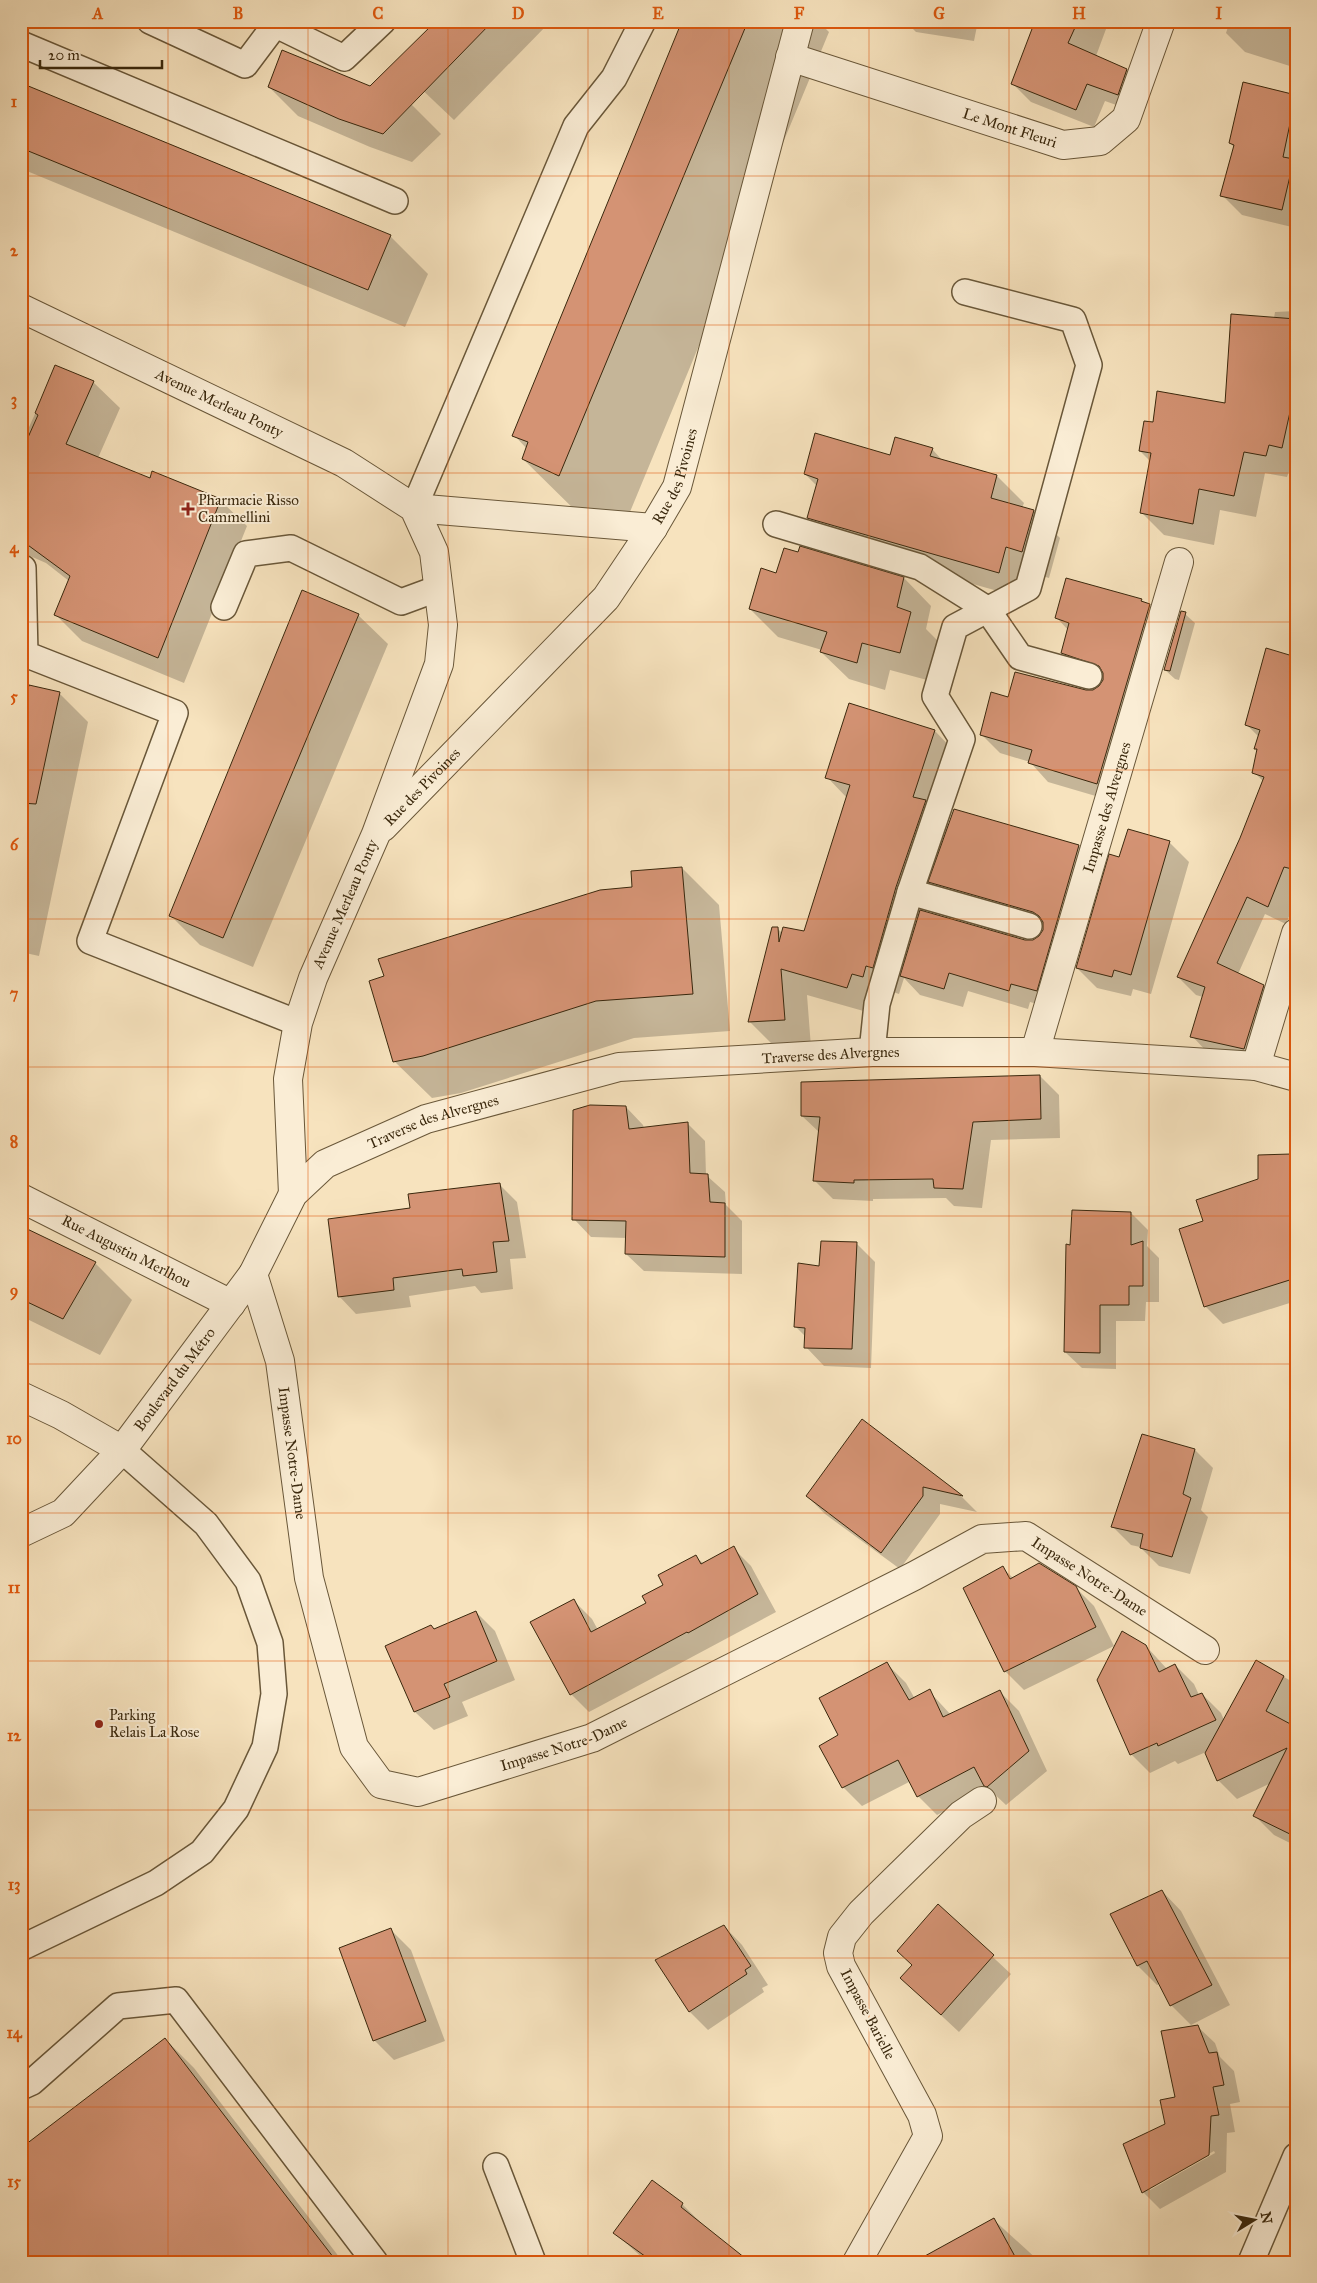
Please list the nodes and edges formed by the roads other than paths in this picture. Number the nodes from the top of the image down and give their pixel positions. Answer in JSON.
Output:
{"nodes":[{"id":1,"x":150,"y":21,"type":"edge"},
{"id":2,"x":383,"y":21,"type":"edge"},
{"id":3,"x":643,"y":21,"type":"edge"},
{"id":4,"x":800,"y":21,"type":"edge"},
{"id":5,"x":1161,"y":21,"type":"edge"},
{"id":6,"x":271,"y":23,"type":"edge"},
{"id":7,"x":21,"y":44,"type":"edge"},
{"id":8,"x":790,"y":57,"type":"junction"},
{"id":9,"x":395,"y":201,"type":"dead end"},
{"id":10,"x":965,"y":292,"type":"dead end"},
{"id":11,"x":21,"y":308,"type":"edge"},
{"id":12,"x":414,"y":508,"type":"junction"},
{"id":13,"x":776,"y":524,"type":"dead end"},
{"id":14,"x":653,"y":528,"type":"junction"},
{"id":15,"x":1179,"y":562,"type":"dead end"},
{"id":16,"x":23,"y":568,"type":"dead end"},
{"id":17,"x":439,"y":588,"type":"junction"},
{"id":18,"x":224,"y":607,"type":"dead end"},
{"id":19,"x":986,"y":609,"type":"junction"},
{"id":20,"x":1090,"y":676,"type":"dead end"},
{"id":21,"x":376,"y":834,"type":"junction"},
{"id":22,"x":910,"y":892,"type":"junction"},
{"id":23,"x":1029,"y":926,"type":"dead end"},
{"id":24,"x":1296,"y":933,"type":"edge"},
{"id":25,"x":298,"y":1023,"type":"junction"},
{"id":26,"x":872,"y":1052,"type":"junction"},
{"id":27,"x":1035,"y":1052,"type":"junction"},
{"id":28,"x":1256,"y":1066,"type":"junction"},
{"id":29,"x":1296,"y":1077,"type":"edge"},
{"id":30,"x":293,"y":1194,"type":"junction"},
{"id":31,"x":21,"y":1198,"type":"edge"},
{"id":32,"x":253,"y":1274,"type":"junction"},
{"id":33,"x":231,"y":1304,"type":"junction"},
{"id":34,"x":21,"y":1396,"type":"edge"},
{"id":35,"x":122,"y":1450,"type":"junction"},
{"id":36,"x":21,"y":1533,"type":"edge"},
{"id":37,"x":1205,"y":1650,"type":"dead end"},
{"id":38,"x":982,"y":1801,"type":"dead end"},
{"id":39,"x":21,"y":1948,"type":"edge"},
{"id":40,"x":21,"y":2087,"type":"edge"},
{"id":41,"x":1296,"y":2156,"type":"edge"},
{"id":42,"x":496,"y":2166,"type":"dead end"},
{"id":43,"x":375,"y":2262,"type":"edge"},
{"id":44,"x":533,"y":2262,"type":"edge"},
{"id":45,"x":857,"y":2262,"type":"edge"},
{"id":46,"x":1250,"y":2262,"type":"edge"}],
"edges":[{"from":1,"to":6,"type":"lane"},
{"from":2,"to":6,"type":"lane"},
{"from":3,"to":12,"type":"lane"},
{"from":4,"to":8,"type":"street","name":"Rue des Pivoines"},
{"from":5,"to":8,"type":"street","name":"Le Mont Fleuri"},
{"from":7,"to":9,"type":"lane"},
{"from":8,"to":14,"type":"street","name":"Rue des Pivoines"},
{"from":10,"to":19,"type":"lane"},
{"from":11,"to":12,"type":"street","name":"Avenue Merleau Ponty"},
{"from":12,"to":14,"type":"street","name":"Avenue Merleau Ponty"},
{"from":12,"to":17,"type":"street","name":"Avenue Merleau Ponty"},
{"from":13,"to":19,"type":"lane"},
{"from":14,"to":21,"type":"street","name":"Rue des Pivoines"},
{"from":15,"to":27,"type":"street","name":"Impasse des Alvergnes"},
{"from":16,"to":25,"type":"lane"},
{"from":17,"to":18,"type":"lane"},
{"from":17,"to":21,"type":"street","name":"Avenue Merleau Ponty"},
{"from":19,"to":20,"type":"lane"},
{"from":19,"to":22,"type":"lane"},
{"from":21,"to":25,"type":"street","name":"Avenue Merleau Ponty"},
{"from":22,"to":23,"type":"lane"},
{"from":22,"to":26,"type":"lane"},
{"from":24,"to":28,"type":"street"},
{"from":25,"to":30,"type":"street","name":"Avenue Merleau Ponty"},
{"from":26,"to":27,"type":"street","name":"Traverse des Alvergnes"},
{"from":26,"to":30,"type":"street","name":"Traverse des Alvergnes"},
{"from":27,"to":28,"type":"street","name":"Traverse des Alvergnes"},
{"from":28,"to":29,"type":"street","name":"Traverse des Alvergnes"},
{"from":30,"to":32,"type":"street","name":"Boulevard du Métro"},
{"from":31,"to":33,"type":"street","name":"Rue Augustin Merlhou"},
{"from":32,"to":33,"type":"street","name":"Boulevard du Métro"},
{"from":32,"to":37,"type":"street","name":"Impasse Notre-Dame"},
{"from":33,"to":35,"type":"street","name":"Boulevard du Métro"},
{"from":34,"to":35,"type":"street"},
{"from":35,"to":36,"type":"street","name":"Boulevard du Métro"},
{"from":35,"to":39,"type":"lane"},
{"from":38,"to":45,"type":"street","name":"Impasse Barielle"},
{"from":40,"to":43,"type":"lane"},
{"from":41,"to":46,"type":"lane"},
{"from":42,"to":44,"type":"lane"}]}
